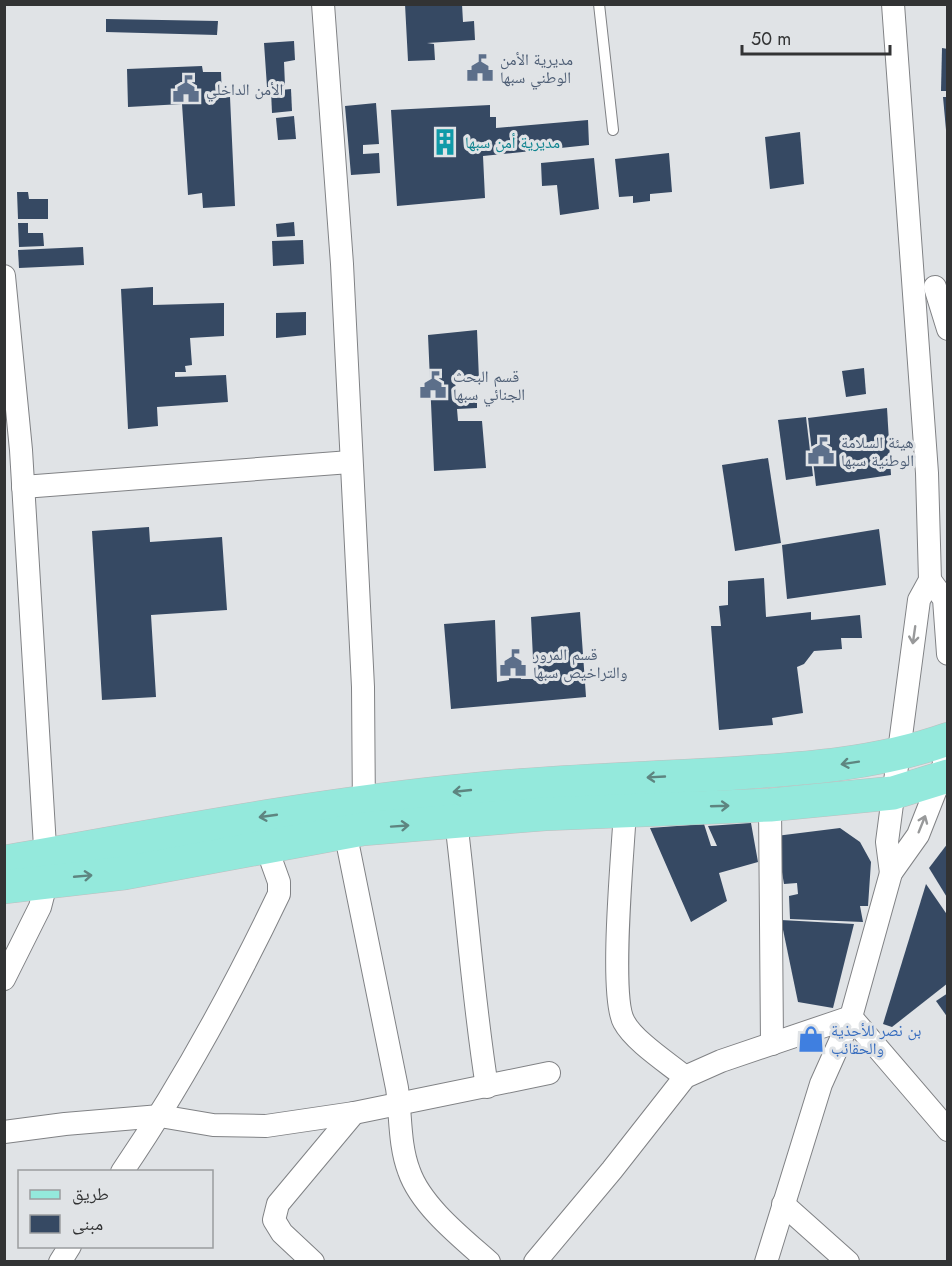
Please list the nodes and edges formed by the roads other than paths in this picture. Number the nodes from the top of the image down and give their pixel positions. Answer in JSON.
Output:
{"nodes":[{"id":1,"x":323,"y":4,"type":"edge"},
{"id":2,"x":599,"y":4,"type":"edge"},
{"id":3,"x":893,"y":4,"type":"edge"},
{"id":4,"x":613,"y":130,"type":"dead end"},
{"id":5,"x":4,"y":276,"type":"edge"},
{"id":6,"x":932,"y":286,"type":"edge"},
{"id":7,"x":948,"y":329,"type":"edge"},
{"id":8,"x":350,"y":462,"type":"junction"},
{"id":9,"x":23,"y":487,"type":"junction"},
{"id":10,"x":938,"y":516,"type":"edge"},
{"id":11,"x":930,"y":580,"type":"junction"},
{"id":12,"x":948,"y":654,"type":"edge"},
{"id":13,"x":948,"y":739,"type":"edge"},
{"id":14,"x":948,"y":747,"type":"edge"},
{"id":15,"x":900,"y":755,"type":"junction"},
{"id":16,"x":944,"y":777,"type":"edge"},
{"id":17,"x":893,"y":793,"type":"junction"},
{"id":18,"x":770,"y":805,"type":"junction"},
{"id":19,"x":625,"y":812,"type":"junction"},
{"id":20,"x":358,"y":821,"type":"junction"},
{"id":21,"x":456,"y":821,"type":"junction"},
{"id":22,"x":266,"y":846,"type":"junction"},
{"id":23,"x":4,"y":862,"type":"edge"},
{"id":24,"x":46,"y":867,"type":"junction"},
{"id":25,"x":891,"y":873,"type":"junction"},
{"id":26,"x":4,"y":887,"type":"edge"},
{"id":27,"x":4,"y":979,"type":"edge"},
{"id":28,"x":851,"y":1017,"type":"junction"},
{"id":29,"x":772,"y":1044,"type":"junction"},
{"id":30,"x":549,"y":1073,"type":"dead end"},
{"id":31,"x":685,"y":1077,"type":"junction"},
{"id":32,"x":487,"y":1087,"type":"junction"},
{"id":33,"x":399,"y":1103,"type":"junction"},
{"id":34,"x":354,"y":1113,"type":"junction"},
{"id":35,"x":160,"y":1116,"type":"junction"},
{"id":36,"x":948,"y":1131,"type":"edge"},
{"id":37,"x":4,"y":1132,"type":"edge"},
{"id":38,"x":123,"y":1170,"type":"edge"},
{"id":39,"x":783,"y":1204,"type":"junction"},
{"id":40,"x":69,"y":1248,"type":"edge"},
{"id":41,"x":60,"y":1262,"type":"edge"},
{"id":42,"x":313,"y":1262,"type":"edge"},
{"id":43,"x":489,"y":1262,"type":"edge"},
{"id":44,"x":535,"y":1262,"type":"edge"},
{"id":45,"x":766,"y":1262,"type":"edge"},
{"id":46,"x":848,"y":1262,"type":"edge"}],
"edges":[{"from":1,"to":8,"type":"street"},
{"from":2,"to":4,"type":"lane"},
{"from":3,"to":6,"type":"street"},
{"from":5,"to":9,"type":"street"},
{"from":6,"to":7,"type":"street"},
{"from":6,"to":10,"type":"street"},
{"from":8,"to":9,"type":"street"},
{"from":8,"to":20,"type":"street"},
{"from":9,"to":24,"type":"street"},
{"from":10,"to":11,"type":"street"},
{"from":11,"to":12,"type":"street"},
{"from":11,"to":15,"type":"street","one_way":true},
{"from":13,"to":15,"type":"main road"},
{"from":14,"to":16,"type":"street"},
{"from":15,"to":17,"type":"street"},
{"from":15,"to":20,"type":"main road","one_way":true},
{"from":16,"to":17,"type":"main road"},
{"from":25,"to":16,"type":"street","one_way":true},
{"from":17,"to":18,"type":"main road"},
{"from":17,"to":25,"type":"street"},
{"from":19,"to":18,"type":"main road","one_way":true},
{"from":18,"to":29,"type":"street"},
{"from":19,"to":21,"type":"main road"},
{"from":19,"to":31,"type":"street"},
{"from":20,"to":21,"type":"main road","one_way":true},
{"from":20,"to":22,"type":"main road"},
{"from":20,"to":24,"type":"main road","one_way":true},
{"from":20,"to":33,"type":"street"},
{"from":21,"to":32,"type":"street"},
{"from":24,"to":22,"type":"main road","one_way":true},
{"from":22,"to":35,"type":"street"},
{"from":23,"to":24,"type":"main road"},
{"from":24,"to":26,"type":"main road"},
{"from":24,"to":27,"type":"street"},
{"from":25,"to":28,"type":"street"},
{"from":28,"to":29,"type":"street"},
{"from":28,"to":36,"type":"street"},
{"from":28,"to":39,"type":"street"},
{"from":29,"to":31,"type":"street"},
{"from":30,"to":32,"type":"street"},
{"from":31,"to":44,"type":"street"},
{"from":32,"to":33,"type":"street"},
{"from":33,"to":34,"type":"street"},
{"from":33,"to":43,"type":"street"},
{"from":34,"to":35,"type":"street"},
{"from":34,"to":42,"type":"street"},
{"from":35,"to":37,"type":"street"},
{"from":35,"to":38,"type":"street"},
{"from":39,"to":45,"type":"street"},
{"from":39,"to":46,"type":"street"},
{"from":40,"to":41,"type":"street"}]}
